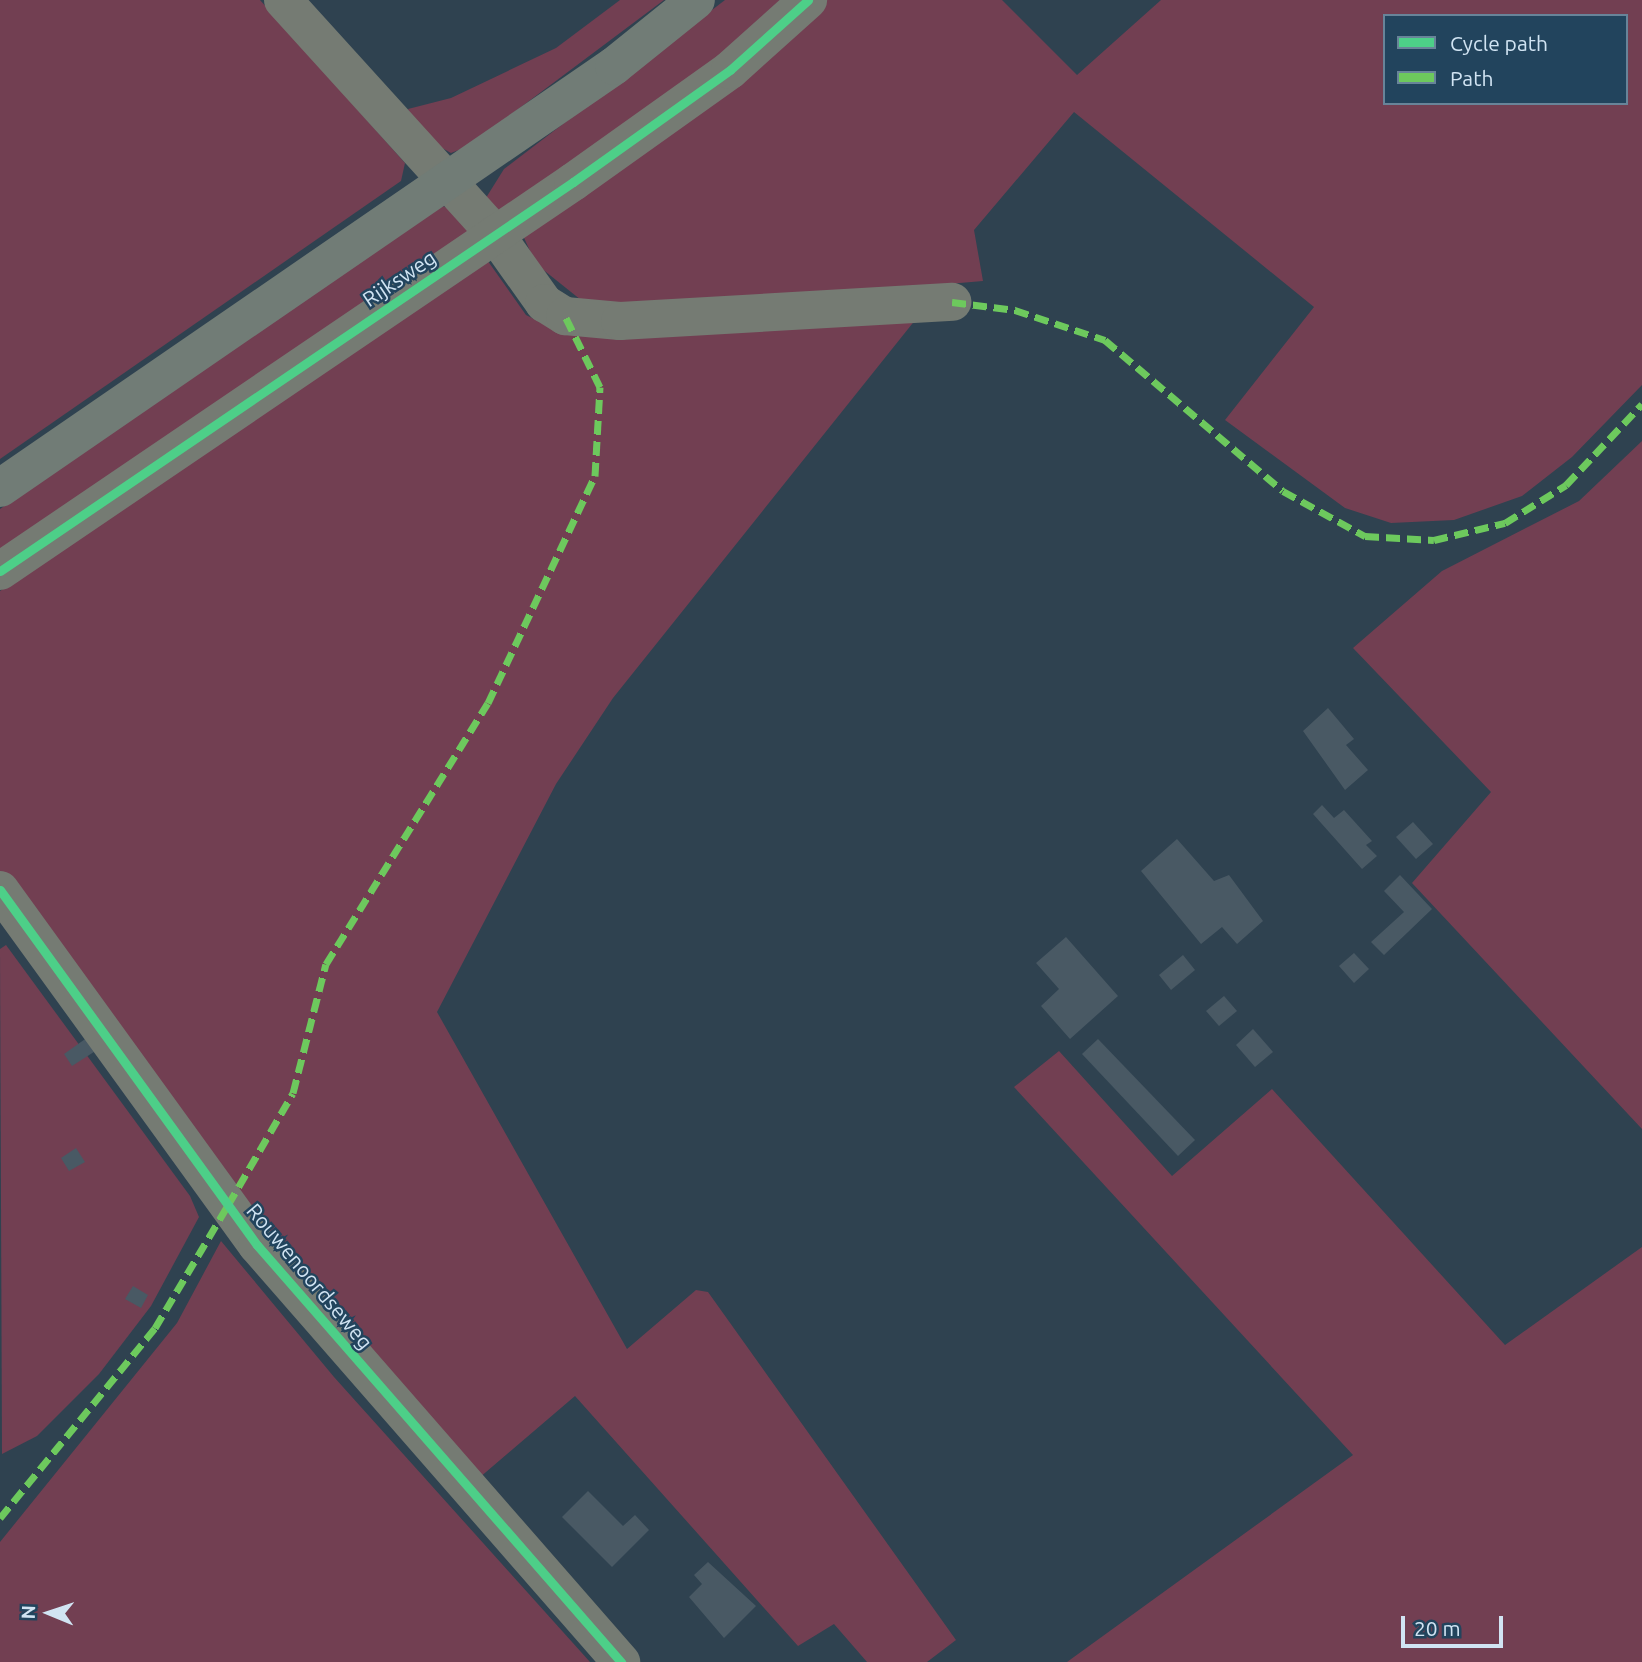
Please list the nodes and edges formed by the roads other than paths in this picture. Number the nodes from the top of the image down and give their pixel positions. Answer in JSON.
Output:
{"nodes":[{"id":1,"x":283,"y":0,"type":"edge"},
{"id":2,"x":696,"y":0,"type":"edge"},
{"id":3,"x":808,"y":0,"type":"edge"},
{"id":4,"x":447,"y":182,"type":"junction"},
{"id":5,"x":495,"y":234,"type":"junction"},
{"id":6,"x":952,"y":302,"type":"dead end"},
{"id":7,"x":0,"y":488,"type":"edge"},
{"id":8,"x":0,"y":571,"type":"edge"},
{"id":9,"x":0,"y":890,"type":"edge"},
{"id":10,"x":621,"y":1662,"type":"edge"}],
"edges":[{"from":1,"to":4,"type":"street"},
{"from":2,"to":4,"type":"main road"},
{"from":3,"to":5,"type":"street","name":"Rijksweg"},
{"from":4,"to":5,"type":"street"},
{"from":4,"to":7,"type":"main road"},
{"from":5,"to":6,"type":"street"},
{"from":5,"to":8,"type":"street","name":"Rijksweg"},
{"from":9,"to":10,"type":"street","name":"Rouwenoordseweg"}]}
